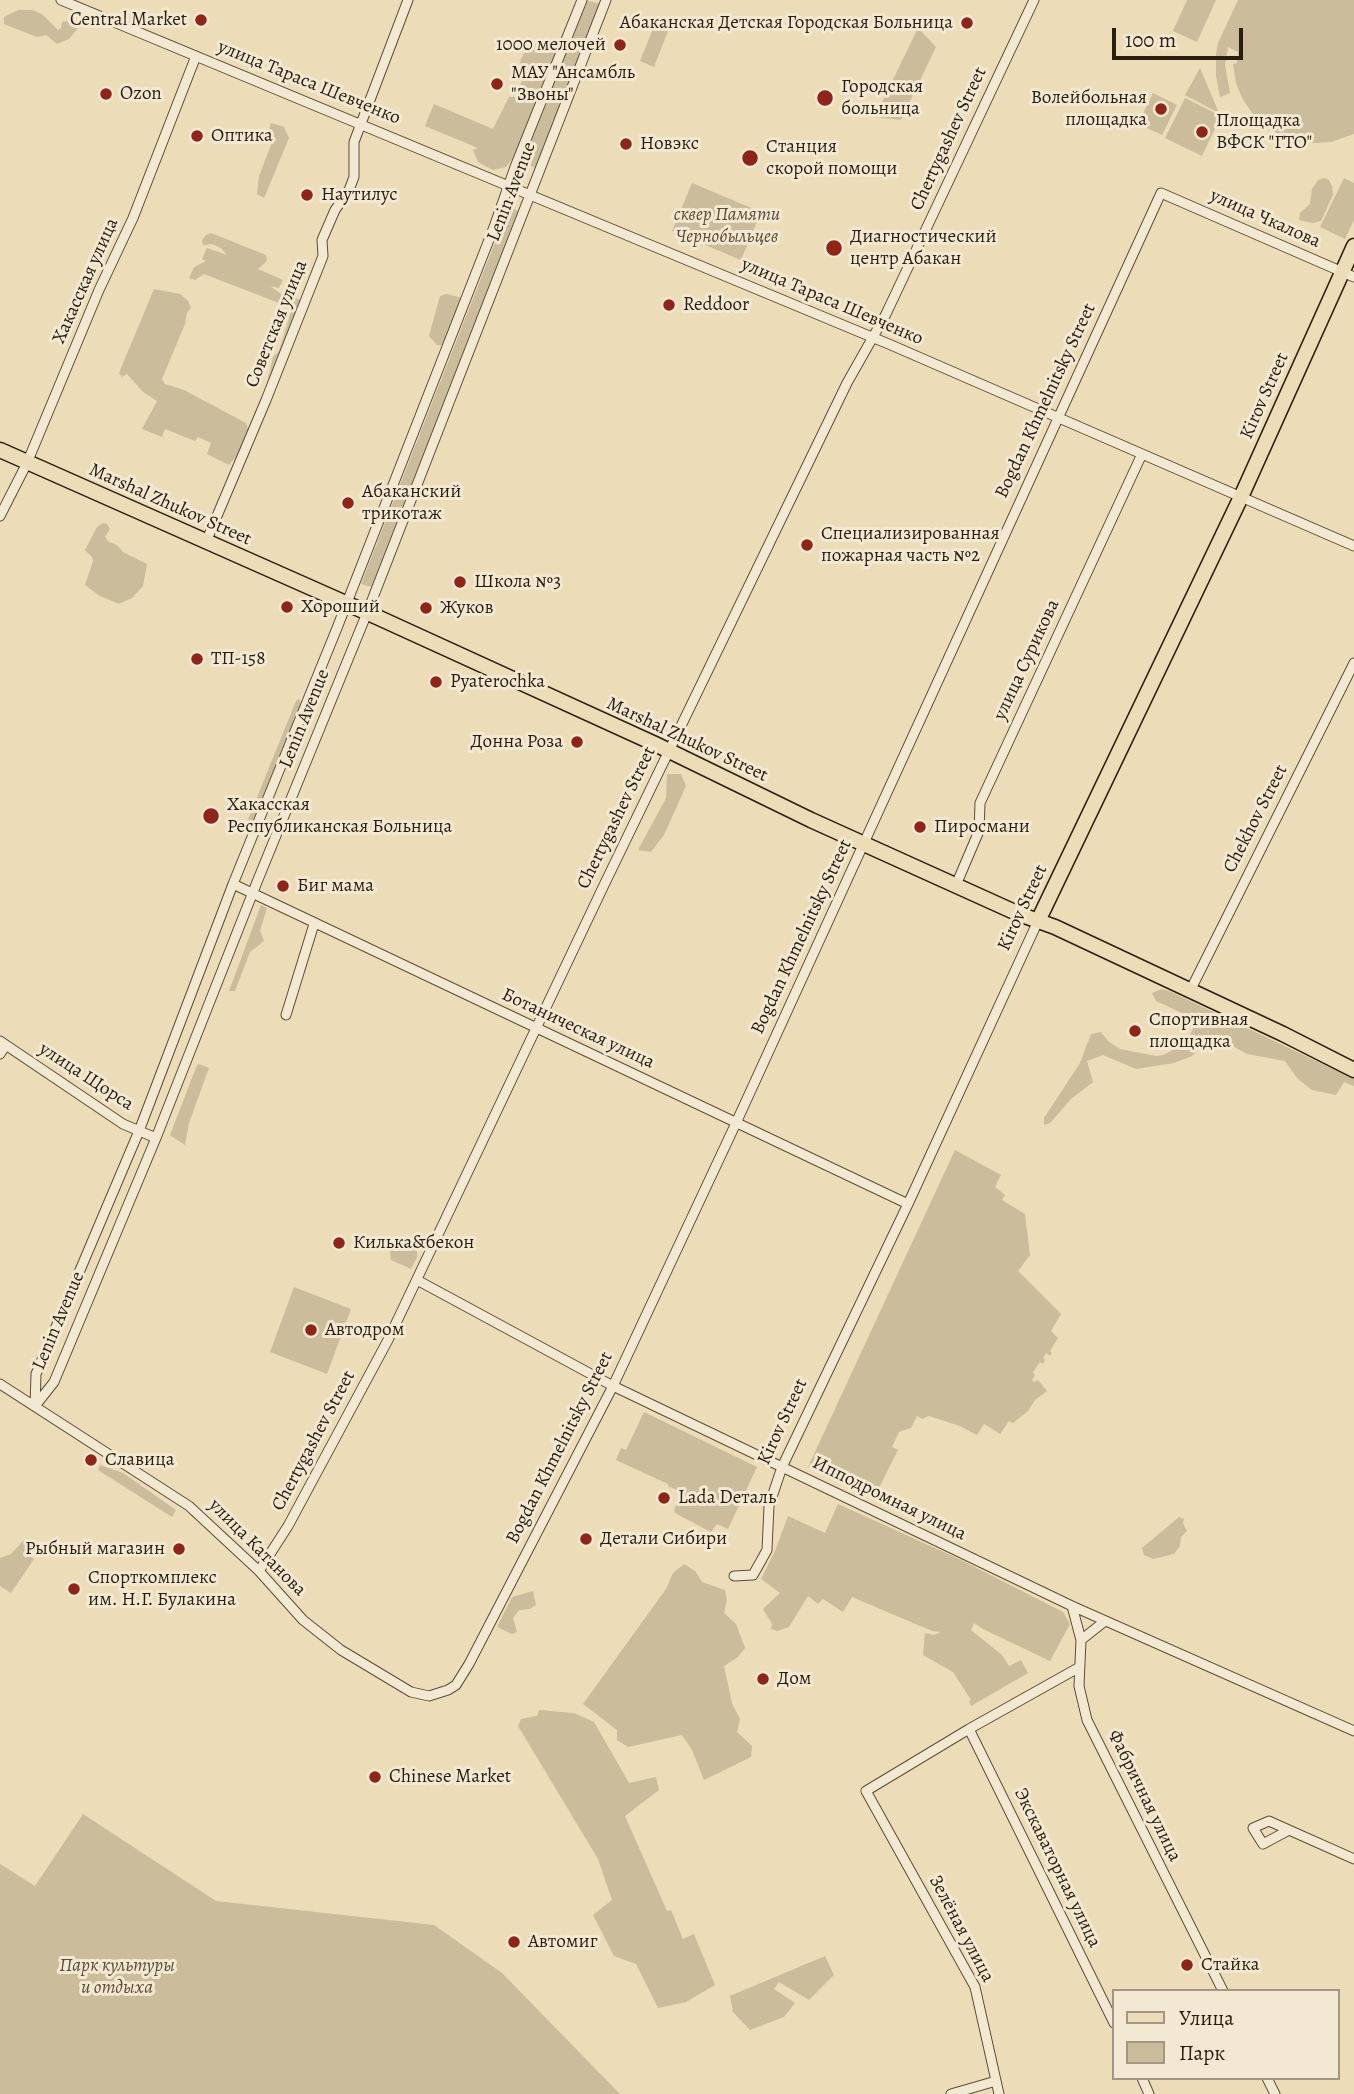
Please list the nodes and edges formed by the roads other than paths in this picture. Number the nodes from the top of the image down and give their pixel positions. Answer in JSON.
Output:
{"nodes":[{"id":1,"x":61,"y":0,"type":"edge"},
{"id":2,"x":408,"y":0,"type":"edge"},
{"id":3,"x":582,"y":0,"type":"edge"},
{"id":4,"x":606,"y":0,"type":"edge"},
{"id":5,"x":1034,"y":0,"type":"edge"},
{"id":6,"x":196,"y":56,"type":"junction"},
{"id":7,"x":361,"y":124,"type":"junction"},
{"id":8,"x":508,"y":185,"type":"junction"},
{"id":9,"x":1161,"y":193,"type":"joint"},
{"id":10,"x":530,"y":194,"type":"junction"},
{"id":11,"x":1354,"y":246,"type":"edge"},
{"id":12,"x":1348,"y":275,"type":"edge"},
{"id":13,"x":873,"y":338,"type":"junction"},
{"id":14,"x":1057,"y":417,"type":"junction"},
{"id":15,"x":0,"y":450,"type":"edge"},
{"id":16,"x":1142,"y":454,"type":"junction"},
{"id":17,"x":27,"y":463,"type":"junction"},
{"id":18,"x":1241,"y":497,"type":"junction"},
{"id":19,"x":0,"y":516,"type":"edge"},
{"id":20,"x":206,"y":542,"type":"junction"},
{"id":21,"x":1354,"y":545,"type":"edge"},
{"id":22,"x":346,"y":603,"type":"junction"},
{"id":23,"x":368,"y":613,"type":"junction"},
{"id":24,"x":1354,"y":663,"type":"edge"},
{"id":25,"x":669,"y":751,"type":"junction"},
{"id":26,"x":864,"y":843,"type":"junction"},
{"id":27,"x":233,"y":884,"type":"junction"},
{"id":28,"x":956,"y":885,"type":"junction"},
{"id":29,"x":253,"y":894,"type":"junction"},
{"id":30,"x":1038,"y":921,"type":"junction"},
{"id":31,"x":314,"y":924,"type":"junction"},
{"id":32,"x":1190,"y":991,"type":"junction"},
{"id":33,"x":286,"y":1015,"type":"dead end"},
{"id":34,"x":537,"y":1028,"type":"junction"},
{"id":35,"x":3,"y":1043,"type":"edge"},
{"id":36,"x":0,"y":1054,"type":"edge"},
{"id":37,"x":1354,"y":1070,"type":"edge"},
{"id":38,"x":736,"y":1123,"type":"junction"},
{"id":39,"x":139,"y":1131,"type":"junction"},
{"id":40,"x":156,"y":1138,"type":"junction"},
{"id":41,"x":908,"y":1204,"type":"junction"},
{"id":42,"x":417,"y":1280,"type":"junction"},
{"id":43,"x":0,"y":1384,"type":"edge"},
{"id":44,"x":613,"y":1386,"type":"junction"},
{"id":45,"x":35,"y":1406,"type":"junction"},
{"id":46,"x":782,"y":1467,"type":"junction"},
{"id":47,"x":259,"y":1571,"type":"junction"},
{"id":48,"x":734,"y":1576,"type":"dead end"},
{"id":49,"x":1072,"y":1606,"type":"junction"},
{"id":50,"x":1105,"y":1620,"type":"junction"},
{"id":51,"x":1081,"y":1640,"type":"junction"},
{"id":52,"x":1078,"y":1668,"type":"junction"},
{"id":53,"x":456,"y":1685,"type":"joint"},
{"id":54,"x":969,"y":1729,"type":"junction"},
{"id":55,"x":1354,"y":1731,"type":"edge"},
{"id":56,"x":1289,"y":1830,"type":"dead end"},
{"id":57,"x":1354,"y":1859,"type":"edge"},
{"id":58,"x":1222,"y":1989,"type":"edge"},
{"id":59,"x":1112,"y":2018,"type":"edge"},
{"id":60,"x":996,"y":2081,"type":"junction"},
{"id":61,"x":951,"y":2094,"type":"edge"},
{"id":62,"x":999,"y":2094,"type":"edge"}],
"edges":[{"from":1,"to":6,"type":"street","name":"улица Тараса Шевченко"},
{"from":2,"to":7,"type":"street","name":"Советская улица"},
{"from":3,"to":8,"type":"street","name":"Lenin Avenue"},
{"from":4,"to":10,"type":"street","name":"Lenin Avenue"},
{"from":5,"to":13,"type":"street","name":"Chertygashev Street"},
{"from":6,"to":7,"type":"street","name":"улица Тараса Шевченко"},
{"from":6,"to":17,"type":"street","name":"Хакасская улица"},
{"from":7,"to":8,"type":"street","name":"улица Тараса Шевченко"},
{"from":7,"to":20,"type":"street","name":"Советская улица"},
{"from":8,"to":10,"type":"street","name":"улица Тараса Шевченко"},
{"from":8,"to":22,"type":"street","name":"Lenin Avenue"},
{"from":9,"to":12,"type":"street","name":"улица Чкалова"},
{"from":9,"to":14,"type":"street","name":"Bogdan Khmelnitsky Street"},
{"from":10,"to":13,"type":"street","name":"улица Тараса Шевченко"},
{"from":10,"to":23,"type":"street","name":"Lenin Avenue"},
{"from":11,"to":12,"type":"main road","name":"Kirov Street"},
{"from":12,"to":18,"type":"main road","name":"Kirov Street"},
{"from":13,"to":14,"type":"street","name":"улица Тараса Шевченко"},
{"from":13,"to":25,"type":"street","name":"Chertygashev Street"},
{"from":14,"to":16,"type":"street","name":"улица Тараса Шевченко"},
{"from":14,"to":26,"type":"street","name":"Bogdan Khmelnitsky Street"},
{"from":15,"to":17,"type":"main road","name":"Marshal Zhukov Street"},
{"from":16,"to":18,"type":"street","name":"улица Тараса Шевченко"},
{"from":16,"to":28,"type":"street","name":"улица Сурикова"},
{"from":17,"to":19,"type":"street","name":"Хакасская улица"},
{"from":17,"to":20,"type":"main road","name":"Marshal Zhukov Street"},
{"from":18,"to":21,"type":"street","name":"улица Тараса Шевченко"},
{"from":18,"to":30,"type":"main road","name":"Kirov Street"},
{"from":20,"to":22,"type":"main road","name":"Marshal Zhukov Street"},
{"from":22,"to":23,"type":"main road","name":"Marshal Zhukov Street"},
{"from":22,"to":27,"type":"street","name":"Lenin Avenue"},
{"from":23,"to":25,"type":"main road","name":"Marshal Zhukov Street"},
{"from":23,"to":29,"type":"street","name":"Lenin Avenue"},
{"from":24,"to":32,"type":"street","name":"Chekhov Street"},
{"from":25,"to":26,"type":"main road","name":"Marshal Zhukov Street"},
{"from":25,"to":34,"type":"street","name":"Chertygashev Street"},
{"from":26,"to":28,"type":"main road","name":"Marshal Zhukov Street"},
{"from":26,"to":38,"type":"street","name":"Bogdan Khmelnitsky Street"},
{"from":27,"to":29,"type":"street","name":"Ботаническая улица"},
{"from":27,"to":39,"type":"street","name":"Lenin Avenue"},
{"from":28,"to":30,"type":"main road","name":"Marshal Zhukov Street"},
{"from":29,"to":31,"type":"street","name":"Ботаническая улица"},
{"from":29,"to":40,"type":"street","name":"Lenin Avenue"},
{"from":30,"to":32,"type":"main road","name":"Marshal Zhukov Street"},
{"from":30,"to":41,"type":"street","name":"Kirov Street"},
{"from":31,"to":33,"type":"street"},
{"from":31,"to":34,"type":"street","name":"Ботаническая улица"},
{"from":32,"to":37,"type":"main road","name":"Marshal Zhukov Street"},
{"from":34,"to":38,"type":"street","name":"Ботаническая улица"},
{"from":34,"to":42,"type":"street","name":"Chertygashev Street"},
{"from":35,"to":36,"type":"street"},
{"from":35,"to":39,"type":"street","name":"улица Щорса"},
{"from":38,"to":41,"type":"street","name":"Ботаническая улица"},
{"from":38,"to":44,"type":"street","name":"Bogdan Khmelnitsky Street"},
{"from":39,"to":40,"type":"street","name":"улица Щорса"},
{"from":39,"to":45,"type":"street","name":"Lenin Avenue"},
{"from":40,"to":45,"type":"street","name":"Lenin Avenue"},
{"from":41,"to":46,"type":"street","name":"Kirov Street"},
{"from":42,"to":44,"type":"street","name":"Ипподромная улица"},
{"from":42,"to":47,"type":"street","name":"Chertygashev Street"},
{"from":43,"to":45,"type":"street","name":"улица Катанова"},
{"from":44,"to":46,"type":"street","name":"Ипподромная улица"},
{"from":44,"to":53,"type":"street","name":"Bogdan Khmelnitsky Street"},
{"from":45,"to":47,"type":"street","name":"улица Катанова"},
{"from":46,"to":48,"type":"street","name":"Kirov Street"},
{"from":46,"to":49,"type":"street","name":"Ипподромная улица"},
{"from":47,"to":53,"type":"street","name":"улица Катанова"},
{"from":49,"to":50,"type":"street","name":"Ипподромная улица"},
{"from":49,"to":51,"type":"street","name":"Фабричная улица"},
{"from":50,"to":51,"type":"street"},
{"from":50,"to":55,"type":"street","name":"Ипподромная улица"},
{"from":51,"to":52,"type":"street","name":"Фабричная улица"},
{"from":52,"to":54,"type":"street"},
{"from":52,"to":58,"type":"street","name":"Фабричная улица"},
{"from":54,"to":59,"type":"street","name":"Экскаваторная улица"},
{"from":54,"to":60,"type":"street","name":"Зелёная улица"},
{"from":56,"to":57,"type":"street"},
{"from":60,"to":61,"type":"street"},
{"from":60,"to":62,"type":"street","name":"Зелёная улица"}]}
